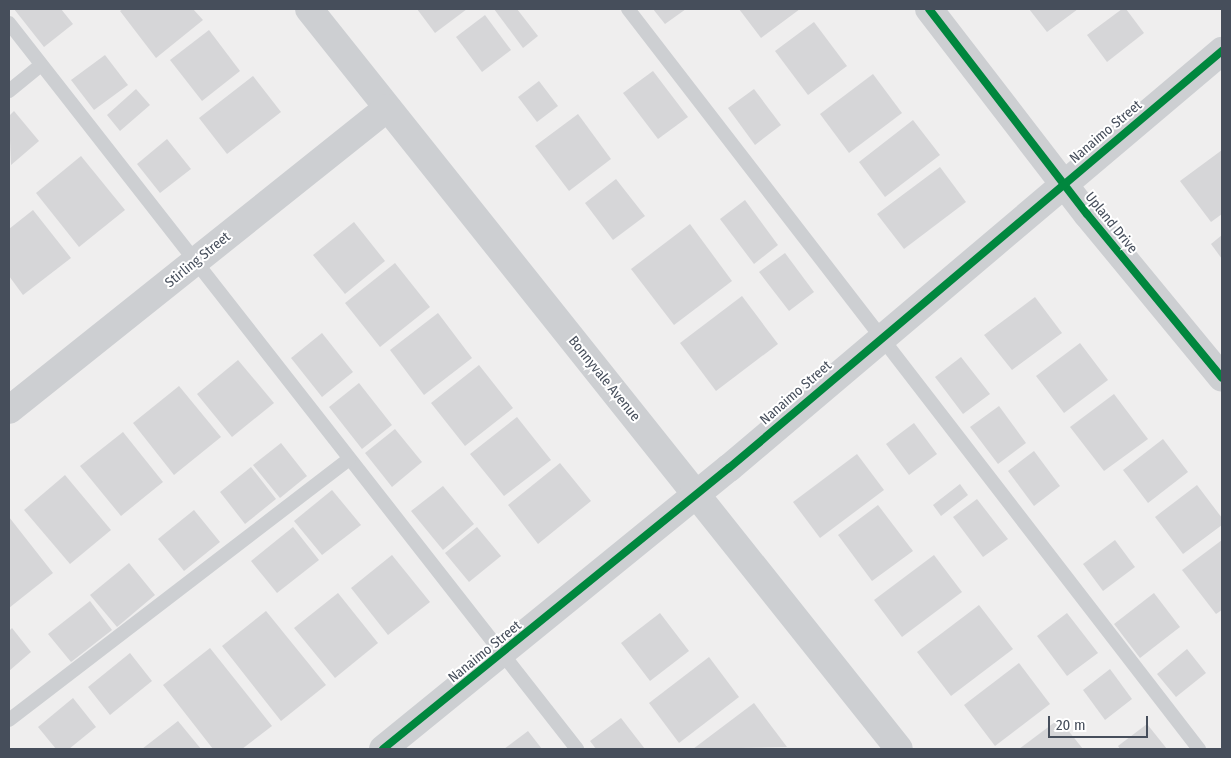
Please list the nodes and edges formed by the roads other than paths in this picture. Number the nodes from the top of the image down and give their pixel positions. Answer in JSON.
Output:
{"nodes":[{"id":1,"x":309,"y":9,"type":"edge"},
{"id":2,"x":628,"y":9,"type":"edge"},
{"id":3,"x":929,"y":9,"type":"edge"},
{"id":4,"x":9,"y":23,"type":"edge"},
{"id":5,"x":1222,"y":52,"type":"edge"},
{"id":6,"x":41,"y":64,"type":"junction"},
{"id":7,"x":9,"y":90,"type":"edge"},
{"id":8,"x":387,"y":108,"type":"junction"},
{"id":9,"x":1063,"y":184,"type":"junction"},
{"id":10,"x":196,"y":261,"type":"junction"},
{"id":11,"x":882,"y":336,"type":"junction"},
{"id":12,"x":1222,"y":378,"type":"edge"},
{"id":13,"x":9,"y":410,"type":"edge"},
{"id":14,"x":349,"y":459,"type":"junction"},
{"id":15,"x":696,"y":494,"type":"junction"},
{"id":16,"x":505,"y":653,"type":"junction"},
{"id":17,"x":9,"y":720,"type":"edge"},
{"id":18,"x":383,"y":749,"type":"edge"},
{"id":19,"x":577,"y":749,"type":"edge"},
{"id":20,"x":900,"y":749,"type":"edge"},
{"id":21,"x":1199,"y":749,"type":"edge"}],
"edges":[{"from":1,"to":8,"type":"street","name":"Bonnyvale Avenue"},
{"from":2,"to":11,"type":"lane"},
{"from":3,"to":9,"type":"street","name":"Upland Drive"},
{"from":4,"to":6,"type":"lane"},
{"from":5,"to":9,"type":"street","name":"Nanaimo Street"},
{"from":6,"to":7,"type":"lane"},
{"from":6,"to":10,"type":"lane"},
{"from":8,"to":10,"type":"street","name":"Stirling Street"},
{"from":8,"to":15,"type":"street","name":"Bonnyvale Avenue"},
{"from":9,"to":11,"type":"street","name":"Nanaimo Street"},
{"from":9,"to":12,"type":"street","name":"Upland Drive"},
{"from":10,"to":13,"type":"street","name":"Stirling Street"},
{"from":10,"to":14,"type":"lane"},
{"from":11,"to":15,"type":"street","name":"Nanaimo Street"},
{"from":11,"to":21,"type":"lane"},
{"from":14,"to":16,"type":"lane"},
{"from":14,"to":17,"type":"lane"},
{"from":15,"to":16,"type":"street","name":"Nanaimo Street"},
{"from":15,"to":20,"type":"street","name":"Bonnyvale Avenue"},
{"from":16,"to":18,"type":"street","name":"Nanaimo Street"},
{"from":16,"to":19,"type":"lane"}]}
